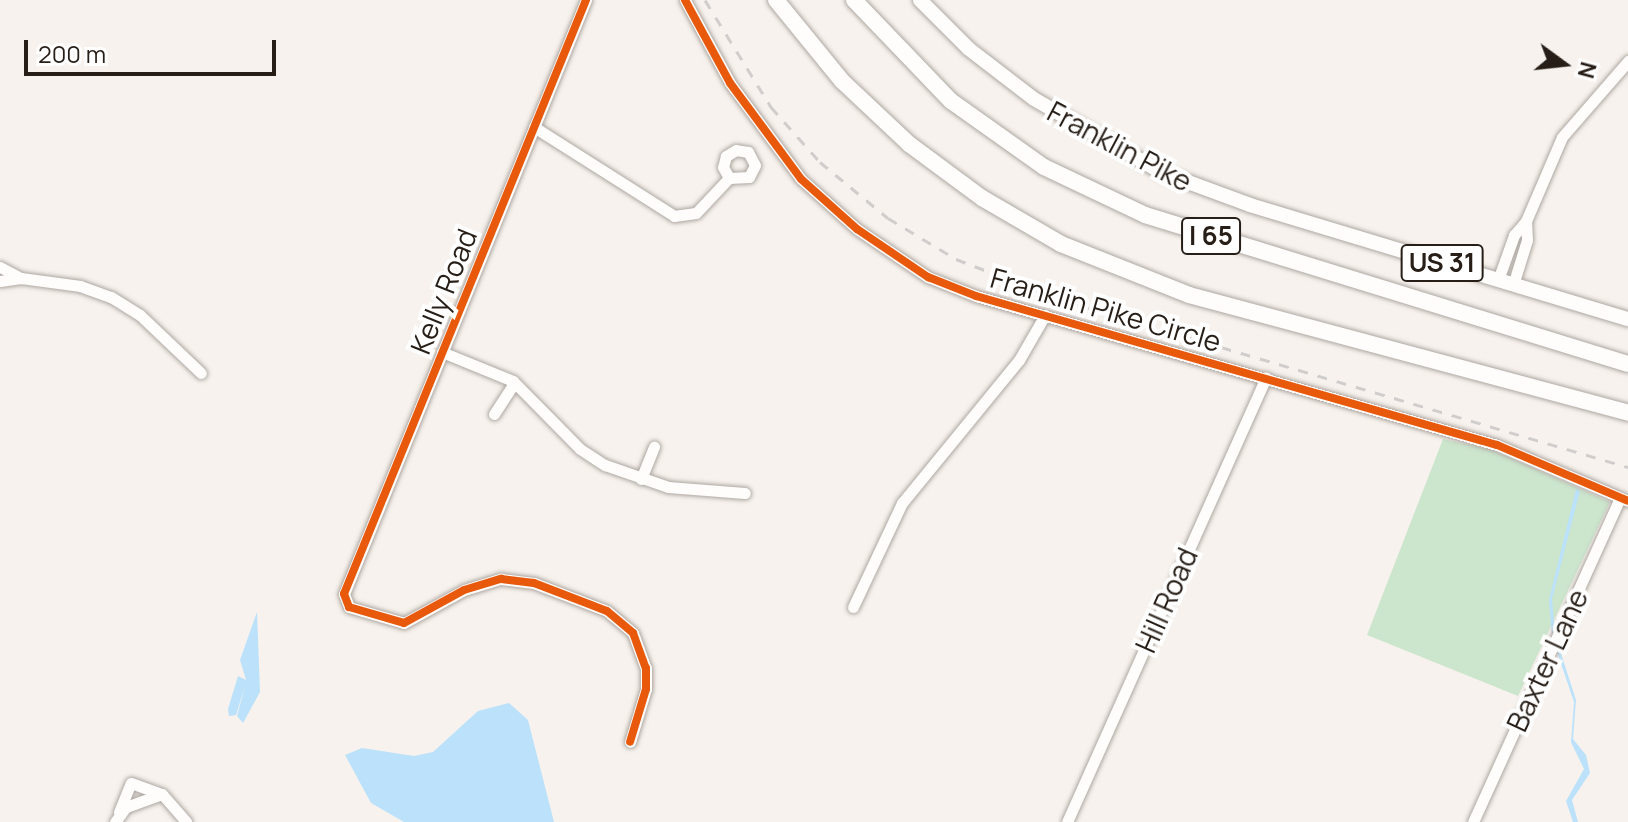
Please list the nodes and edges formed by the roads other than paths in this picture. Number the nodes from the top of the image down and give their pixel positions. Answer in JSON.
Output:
{"nodes":[{"id":1,"x":586,"y":0,"type":"edge"},
{"id":2,"x":685,"y":0,"type":"edge"},
{"id":3,"x":776,"y":0,"type":"edge"},
{"id":4,"x":854,"y":0,"type":"edge"},
{"id":5,"x":920,"y":0,"type":"edge"},
{"id":6,"x":1628,"y":61,"type":"edge"},
{"id":7,"x":534,"y":127,"type":"junction"},
{"id":8,"x":729,"y":178,"type":"dead end"},
{"id":9,"x":1526,"y":221,"type":"junction"},
{"id":10,"x":0,"y":267,"type":"edge"},
{"id":11,"x":21,"y":278,"type":"junction"},
{"id":12,"x":1498,"y":280,"type":"junction"},
{"id":13,"x":0,"y":281,"type":"edge"},
{"id":14,"x":1513,"y":285,"type":"junction"},
{"id":15,"x":1045,"y":315,"type":"junction"},
{"id":16,"x":1628,"y":319,"type":"edge"},
{"id":17,"x":442,"y":352,"type":"junction"},
{"id":18,"x":1628,"y":364,"type":"edge"},
{"id":19,"x":201,"y":373,"type":"dead end"},
{"id":20,"x":1266,"y":378,"type":"junction"},
{"id":21,"x":514,"y":383,"type":"junction"},
{"id":22,"x":1628,"y":413,"type":"edge"},
{"id":23,"x":494,"y":414,"type":"dead end"},
{"id":24,"x":654,"y":446,"type":"dead end"},
{"id":25,"x":641,"y":479,"type":"junction"},
{"id":26,"x":745,"y":493,"type":"dead end"},
{"id":27,"x":1624,"y":499,"type":"edge"},
{"id":28,"x":853,"y":607,"type":"dead end"},
{"id":29,"x":630,"y":742,"type":"dead end"},
{"id":30,"x":162,"y":794,"type":"junction"},
{"id":31,"x":117,"y":817,"type":"edge"},
{"id":32,"x":186,"y":822,"type":"edge"},
{"id":33,"x":1067,"y":822,"type":"edge"},
{"id":34,"x":1473,"y":822,"type":"edge"}],
"edges":[{"from":1,"to":7,"type":"street","name":"Kelly Road"},
{"from":2,"to":15,"type":"street","name":"Franklin Pike Circle"},
{"from":3,"to":22,"type":"highway","number":"I 65"},
{"from":4,"to":18,"type":"highway","number":"I 65"},
{"from":5,"to":12,"type":"main road","name":"Franklin Pike","number":"US 31"},
{"from":6,"to":9,"type":"street"},
{"from":7,"to":8,"type":"street"},
{"from":7,"to":17,"type":"street","name":"Kelly Road"},
{"from":9,"to":12,"type":"street"},
{"from":9,"to":14,"type":"street"},
{"from":10,"to":11,"type":"street"},
{"from":11,"to":13,"type":"street"},
{"from":11,"to":19,"type":"street"},
{"from":12,"to":14,"type":"main road","name":"Franklin Pike","number":"US 31"},
{"from":14,"to":16,"type":"main road","name":"Franklin Pike","number":"US 31"},
{"from":15,"to":20,"type":"street","name":"Franklin Pike Circle"},
{"from":15,"to":28,"type":"street"},
{"from":17,"to":21,"type":"street"},
{"from":17,"to":29,"type":"street","name":"Kelly Road"},
{"from":20,"to":27,"type":"street","name":"Franklin Pike Circle"},
{"from":20,"to":33,"type":"street","name":"Hill Road"},
{"from":21,"to":23,"type":"street"},
{"from":21,"to":25,"type":"street"},
{"from":24,"to":25,"type":"street"},
{"from":25,"to":26,"type":"street"},
{"from":27,"to":34,"type":"street","name":"Baxter Lane"},
{"from":30,"to":31,"type":"street"},
{"from":30,"to":31,"type":"street"},
{"from":30,"to":32,"type":"street"}]}
